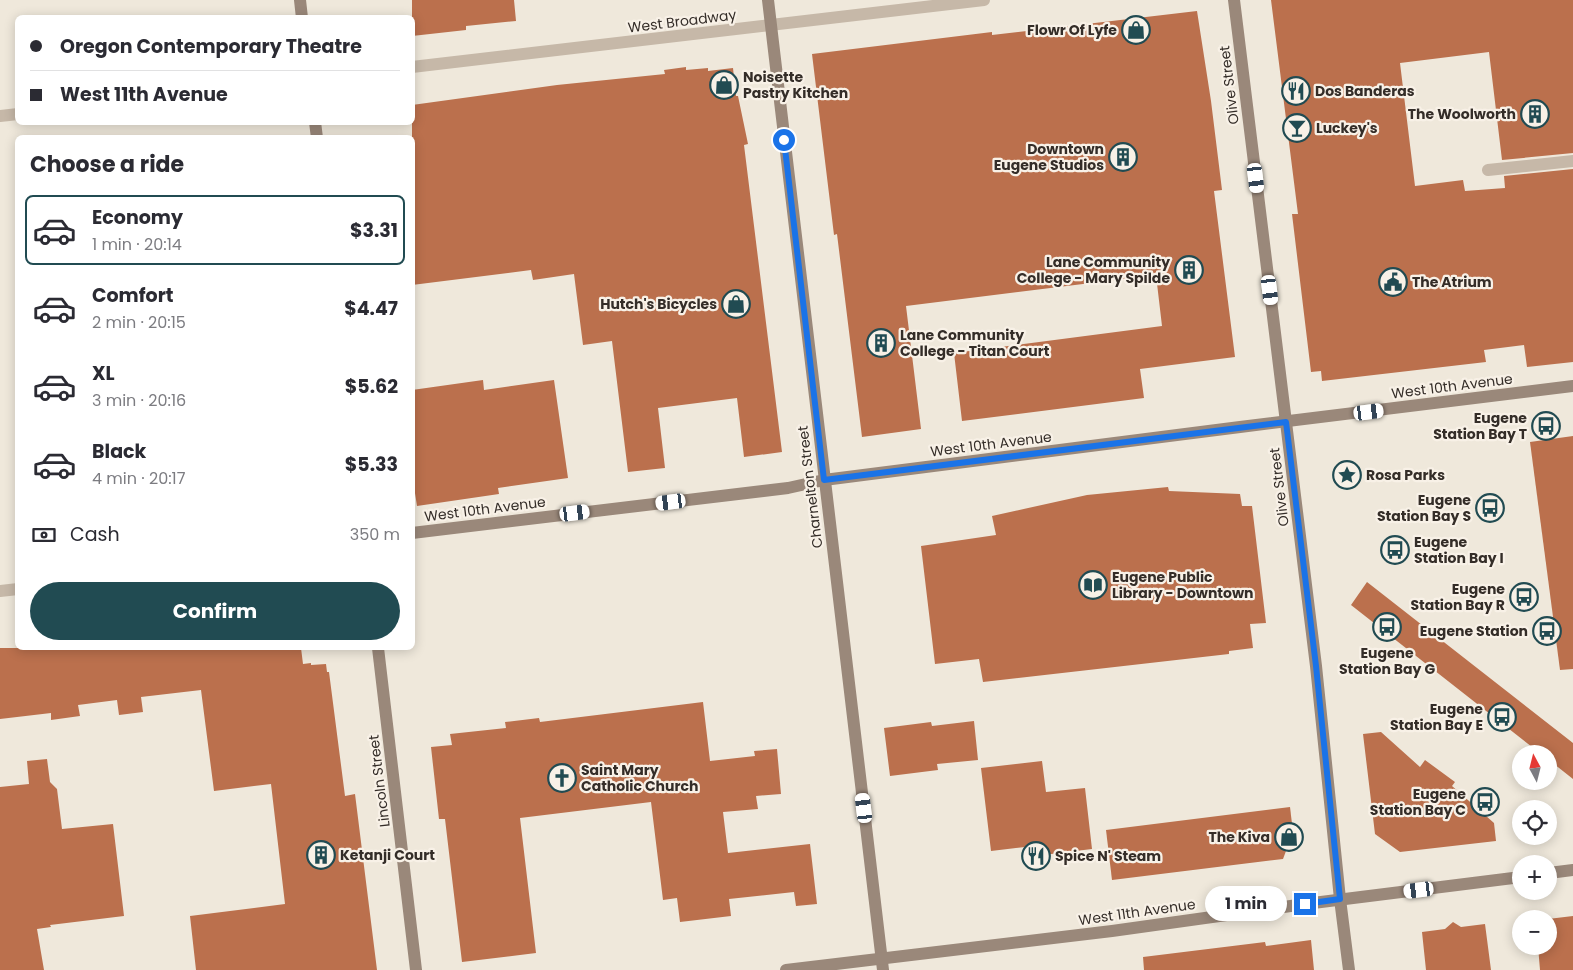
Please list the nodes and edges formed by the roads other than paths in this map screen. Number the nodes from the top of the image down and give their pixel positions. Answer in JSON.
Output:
{"nodes":[{"id":1,"x":300,"y":0,"type":"edge"},
{"id":2,"x":768,"y":0,"type":"edge"},
{"id":3,"x":984,"y":0,"type":"edge"},
{"id":4,"x":1234,"y":0,"type":"edge"},
{"id":5,"x":302,"y":15,"type":"edge"},
{"id":6,"x":771,"y":25,"type":"junction"},
{"id":7,"x":415,"y":68,"type":"edge"},
{"id":8,"x":15,"y":114,"type":"edge"},
{"id":9,"x":0,"y":116,"type":"edge"},
{"id":10,"x":1573,"y":161,"type":"edge"},
{"id":11,"x":1488,"y":170,"type":"dead end"},
{"id":12,"x":1573,"y":386,"type":"edge"},
{"id":13,"x":1286,"y":422,"type":"junction"},
{"id":14,"x":824,"y":480,"type":"junction"},
{"id":15,"x":415,"y":533,"type":"edge"},
{"id":16,"x":15,"y":589,"type":"edge"},
{"id":17,"x":0,"y":591,"type":"edge"},
{"id":18,"x":378,"y":650,"type":"edge"},
{"id":19,"x":1573,"y":870,"type":"edge"},
{"id":20,"x":1557,"y":872,"type":"edge"},
{"id":21,"x":1512,"y":878,"type":"edge"},
{"id":22,"x":1340,"y":899,"type":"junction"},
{"id":23,"x":882,"y":964,"type":"edge"},
{"id":24,"x":416,"y":970,"type":"edge"},
{"id":25,"x":786,"y":970,"type":"edge"},
{"id":26,"x":1349,"y":970,"type":"edge"}],
"edges":[{"from":1,"to":5,"type":"street"},
{"from":2,"to":6,"type":"street","name":"Charnelton Street"},
{"from":3,"to":6,"type":"street","name":"West Broadway"},
{"from":4,"to":13,"type":"street","name":"Olive Street"},
{"from":6,"to":7,"type":"street","name":"West Broadway"},
{"from":6,"to":14,"type":"street","name":"Charnelton Street"},
{"from":8,"to":9,"type":"street"},
{"from":10,"to":11,"type":"street"},
{"from":12,"to":13,"type":"street","name":"West 10th Avenue"},
{"from":13,"to":14,"type":"street","name":"West 10th Avenue"},
{"from":13,"to":22,"type":"street","name":"Olive Street"},
{"from":14,"to":15,"type":"street","name":"West 10th Avenue"},
{"from":14,"to":23,"type":"street","name":"Charnelton Street"},
{"from":16,"to":17,"type":"street"},
{"from":18,"to":24,"type":"street","name":"Lincoln Street"},
{"from":19,"to":20,"type":"street"},
{"from":21,"to":22,"type":"street","name":"West 11th Avenue"},
{"from":22,"to":23,"type":"street","name":"West 11th Avenue"},
{"from":22,"to":26,"type":"street","name":"Olive Street"},
{"from":23,"to":25,"type":"street","name":"West 11th Avenue"}]}
